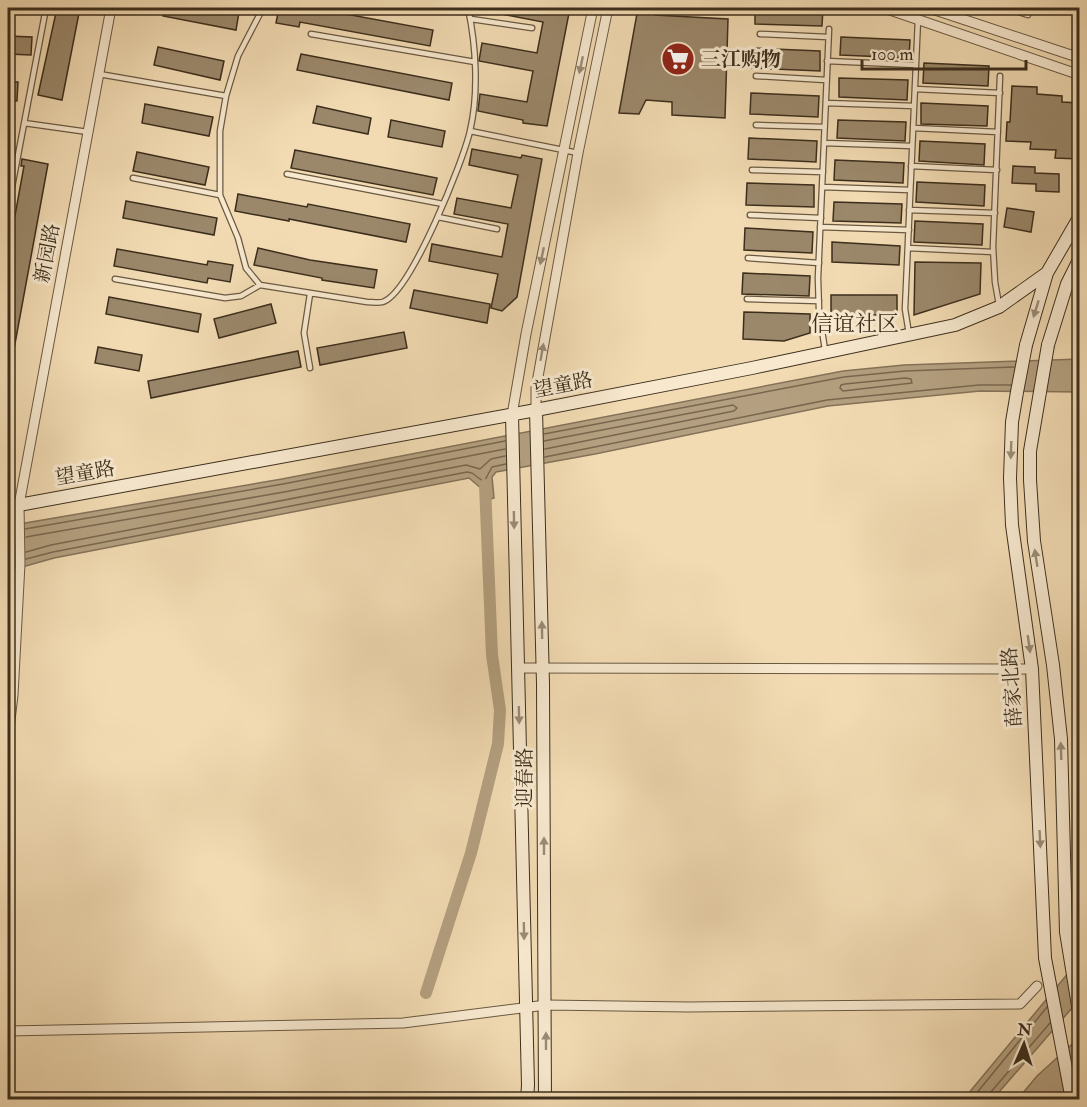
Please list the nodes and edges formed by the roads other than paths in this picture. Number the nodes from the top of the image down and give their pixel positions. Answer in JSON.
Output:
{"nodes":[{"id":1,"x":46,"y":8,"type":"edge"},
{"id":2,"x":111,"y":8,"type":"edge"},
{"id":3,"x":263,"y":8,"type":"edge"},
{"id":4,"x":468,"y":8,"type":"edge"},
{"id":5,"x":593,"y":8,"type":"edge"},
{"id":6,"x":608,"y":8,"type":"edge"},
{"id":7,"x":884,"y":8,"type":"edge"},
{"id":8,"x":929,"y":8,"type":"edge"},
{"id":9,"x":1007,"y":8,"type":"edge"},
{"id":10,"x":1028,"y":15,"type":"dead end"},
{"id":11,"x":471,"y":19,"type":"junction"},
{"id":12,"x":918,"y":19,"type":"junction"},
{"id":13,"x":532,"y":28,"type":"dead end"},
{"id":14,"x":829,"y":29,"type":"dead end"},
{"id":15,"x":310,"y":34,"type":"dead end"},
{"id":16,"x":760,"y":34,"type":"dead end"},
{"id":17,"x":828,"y":37,"type":"junction"},
{"id":18,"x":1080,"y":58,"type":"edge"},
{"id":19,"x":827,"y":61,"type":"junction"},
{"id":20,"x":475,"y":62,"type":"junction"},
{"id":21,"x":916,"y":65,"type":"junction"},
{"id":22,"x":99,"y":74,"type":"junction"},
{"id":23,"x":1080,"y":75,"type":"edge"},
{"id":24,"x":756,"y":76,"type":"dead end"},
{"id":25,"x":1000,"y":76,"type":"dead end"},
{"id":26,"x":826,"y":80,"type":"junction"},
{"id":27,"x":915,"y":89,"type":"junction"},
{"id":28,"x":1000,"y":93,"type":"junction"},
{"id":29,"x":226,"y":96,"type":"junction"},
{"id":30,"x":825,"y":103,"type":"junction"},
{"id":31,"x":914,"y":106,"type":"junction"},
{"id":32,"x":24,"y":123,"type":"junction"},
{"id":33,"x":756,"y":125,"type":"dead end"},
{"id":34,"x":824,"y":128,"type":"junction"},
{"id":35,"x":913,"y":128,"type":"junction"},
{"id":36,"x":470,"y":131,"type":"junction"},
{"id":37,"x":88,"y":132,"type":"junction"},
{"id":38,"x":998,"y":132,"type":"junction"},
{"id":39,"x":824,"y":143,"type":"junction"},
{"id":40,"x":912,"y":146,"type":"junction"},
{"id":41,"x":564,"y":150,"type":"junction"},
{"id":42,"x":578,"y":153,"type":"junction"},
{"id":43,"x":912,"y":166,"type":"junction"},
{"id":44,"x":752,"y":170,"type":"dead end"},
{"id":45,"x":996,"y":170,"type":"junction"},
{"id":46,"x":822,"y":172,"type":"junction"},
{"id":47,"x":287,"y":174,"type":"dead end"},
{"id":48,"x":133,"y":178,"type":"dead end"},
{"id":49,"x":822,"y":187,"type":"junction"},
{"id":50,"x":910,"y":190,"type":"junction"},
{"id":51,"x":220,"y":195,"type":"junction"},
{"id":52,"x":443,"y":204,"type":"junction"},
{"id":53,"x":8,"y":208,"type":"edge"},
{"id":54,"x":909,"y":210,"type":"junction"},
{"id":55,"x":995,"y":213,"type":"junction"},
{"id":56,"x":750,"y":215,"type":"dead end"},
{"id":57,"x":1080,"y":216,"type":"edge"},
{"id":58,"x":438,"y":217,"type":"junction"},
{"id":59,"x":821,"y":218,"type":"junction"},
{"id":60,"x":820,"y":226,"type":"junction"},
{"id":61,"x":497,"y":229,"type":"dead end"},
{"id":62,"x":909,"y":230,"type":"junction"},
{"id":63,"x":908,"y":248,"type":"junction"},
{"id":64,"x":993,"y":252,"type":"junction"},
{"id":65,"x":748,"y":258,"type":"dead end"},
{"id":66,"x":1080,"y":258,"type":"edge"},
{"id":67,"x":819,"y":262,"type":"junction"},
{"id":68,"x":1047,"y":273,"type":"junction"},
{"id":69,"x":115,"y":279,"type":"dead end"},
{"id":70,"x":260,"y":285,"type":"junction"},
{"id":71,"x":310,"y":294,"type":"junction"},
{"id":72,"x":747,"y":299,"type":"dead end"},
{"id":73,"x":819,"y":301,"type":"junction"},
{"id":74,"x":999,"y":307,"type":"junction"},
{"id":75,"x":909,"y":335,"type":"junction"},
{"id":76,"x":825,"y":352,"type":"junction"},
{"id":77,"x":310,"y":368,"type":"dead end"},
{"id":78,"x":536,"y":410,"type":"junction"},
{"id":79,"x":512,"y":415,"type":"junction"},
{"id":80,"x":15,"y":510,"type":"edge"},
{"id":81,"x":518,"y":668,"type":"junction"},
{"id":82,"x":543,"y":669,"type":"junction"},
{"id":83,"x":1032,"y":669,"type":"junction"},
{"id":84,"x":8,"y":737,"type":"edge"},
{"id":85,"x":1043,"y":982,"type":"junction"},
{"id":86,"x":546,"y":1005,"type":"junction"},
{"id":87,"x":526,"y":1008,"type":"junction"},
{"id":88,"x":1080,"y":1018,"type":"edge"},
{"id":89,"x":8,"y":1032,"type":"edge"},
{"id":90,"x":1072,"y":1097,"type":"edge"},
{"id":91,"x":527,"y":1100,"type":"edge"},
{"id":92,"x":545,"y":1100,"type":"edge"}],
"edges":[{"from":1,"to":32,"type":"lane"},
{"from":2,"to":22,"type":"street","name":"新园路"},
{"from":3,"to":29,"type":"lane"},
{"from":4,"to":11,"type":"lane"},
{"from":5,"to":41,"type":"street","one_way":true},
{"from":6,"to":42,"type":"street"},
{"from":7,"to":12,"type":"street"},
{"from":8,"to":18,"type":"street"},
{"from":9,"to":10,"type":"lane"},
{"from":11,"to":13,"type":"lane"},
{"from":11,"to":20,"type":"lane"},
{"from":12,"to":21,"type":"lane"},
{"from":12,"to":23,"type":"street"},
{"from":14,"to":17,"type":"lane"},
{"from":15,"to":20,"type":"lane"},
{"from":16,"to":17,"type":"lane"},
{"from":17,"to":19,"type":"lane"},
{"from":19,"to":21,"type":"lane"},
{"from":19,"to":26,"type":"lane"},
{"from":20,"to":36,"type":"lane"},
{"from":21,"to":27,"type":"lane"},
{"from":22,"to":29,"type":"lane"},
{"from":22,"to":37,"type":"street","name":"新园路"},
{"from":24,"to":26,"type":"lane"},
{"from":25,"to":28,"type":"lane"},
{"from":26,"to":30,"type":"lane"},
{"from":27,"to":28,"type":"lane"},
{"from":27,"to":31,"type":"lane"},
{"from":28,"to":38,"type":"lane"},
{"from":29,"to":51,"type":"lane"},
{"from":30,"to":31,"type":"lane"},
{"from":30,"to":34,"type":"lane"},
{"from":31,"to":35,"type":"lane"},
{"from":32,"to":37,"type":"lane"},
{"from":32,"to":53,"type":"lane"},
{"from":33,"to":34,"type":"lane"},
{"from":34,"to":39,"type":"lane"},
{"from":35,"to":38,"type":"lane"},
{"from":35,"to":40,"type":"lane"},
{"from":36,"to":41,"type":"lane"},
{"from":36,"to":52,"type":"lane"},
{"from":37,"to":80,"type":"street","name":"新园路"},
{"from":38,"to":45,"type":"lane"},
{"from":39,"to":40,"type":"lane"},
{"from":39,"to":46,"type":"lane"},
{"from":40,"to":43,"type":"lane"},
{"from":41,"to":42,"type":"lane"},
{"from":41,"to":79,"type":"street","one_way":true},
{"from":78,"to":42,"type":"street","one_way":true},
{"from":43,"to":45,"type":"lane"},
{"from":43,"to":50,"type":"lane"},
{"from":44,"to":46,"type":"lane"},
{"from":45,"to":55,"type":"lane"},
{"from":46,"to":49,"type":"lane"},
{"from":47,"to":52,"type":"lane"},
{"from":48,"to":51,"type":"lane"},
{"from":49,"to":50,"type":"lane"},
{"from":49,"to":59,"type":"lane"},
{"from":50,"to":54,"type":"lane"},
{"from":51,"to":70,"type":"lane"},
{"from":52,"to":58,"type":"lane"},
{"from":54,"to":55,"type":"lane"},
{"from":54,"to":62,"type":"lane"},
{"from":55,"to":64,"type":"lane"},
{"from":56,"to":59,"type":"lane"},
{"from":57,"to":68,"type":"main road","name":"望童路"},
{"from":58,"to":61,"type":"lane"},
{"from":58,"to":71,"type":"lane"},
{"from":59,"to":60,"type":"lane"},
{"from":60,"to":62,"type":"lane"},
{"from":60,"to":67,"type":"lane"},
{"from":62,"to":63,"type":"lane"},
{"from":63,"to":64,"type":"lane"},
{"from":63,"to":75,"type":"lane"},
{"from":64,"to":74,"type":"lane"},
{"from":65,"to":67,"type":"lane"},
{"from":88,"to":66,"type":"main road","name":"薛家北路","one_way":true,"bridge":true},
{"from":67,"to":73,"type":"lane"},
{"from":68,"to":74,"type":"main road","name":"望童路"},
{"from":68,"to":83,"type":"main road","name":"薛家北路","one_way":true,"bridge":true},
{"from":69,"to":70,"type":"lane"},
{"from":70,"to":71,"type":"lane"},
{"from":71,"to":77,"type":"lane"},
{"from":72,"to":73,"type":"lane"},
{"from":73,"to":76,"type":"lane"},
{"from":74,"to":75,"type":"main road","name":"望童路"},
{"from":75,"to":76,"type":"main road","name":"望童路"},
{"from":76,"to":78,"type":"main road","name":"望童路"},
{"from":78,"to":79,"type":"main road","name":"望童路"},
{"from":82,"to":78,"type":"main road","name":"迎春路","one_way":true},
{"from":79,"to":80,"type":"main road","name":"望童路"},
{"from":79,"to":81,"type":"main road","name":"迎春路","one_way":true},
{"from":80,"to":84,"type":"street","name":"新园路"},
{"from":81,"to":82,"type":"street"},
{"from":81,"to":87,"type":"main road","name":"迎春路","one_way":true},
{"from":82,"to":83,"type":"street"},
{"from":86,"to":82,"type":"main road","name":"迎春路","one_way":true},
{"from":83,"to":85,"type":"main road","name":"薛家北路","one_way":true},
{"from":85,"to":86,"type":"street"},
{"from":85,"to":90,"type":"main road","name":"薛家北路"},
{"from":86,"to":87,"type":"street"},
{"from":92,"to":86,"type":"main road","name":"迎春路","one_way":true},
{"from":87,"to":89,"type":"street"},
{"from":87,"to":91,"type":"main road","name":"迎春路"}]}
